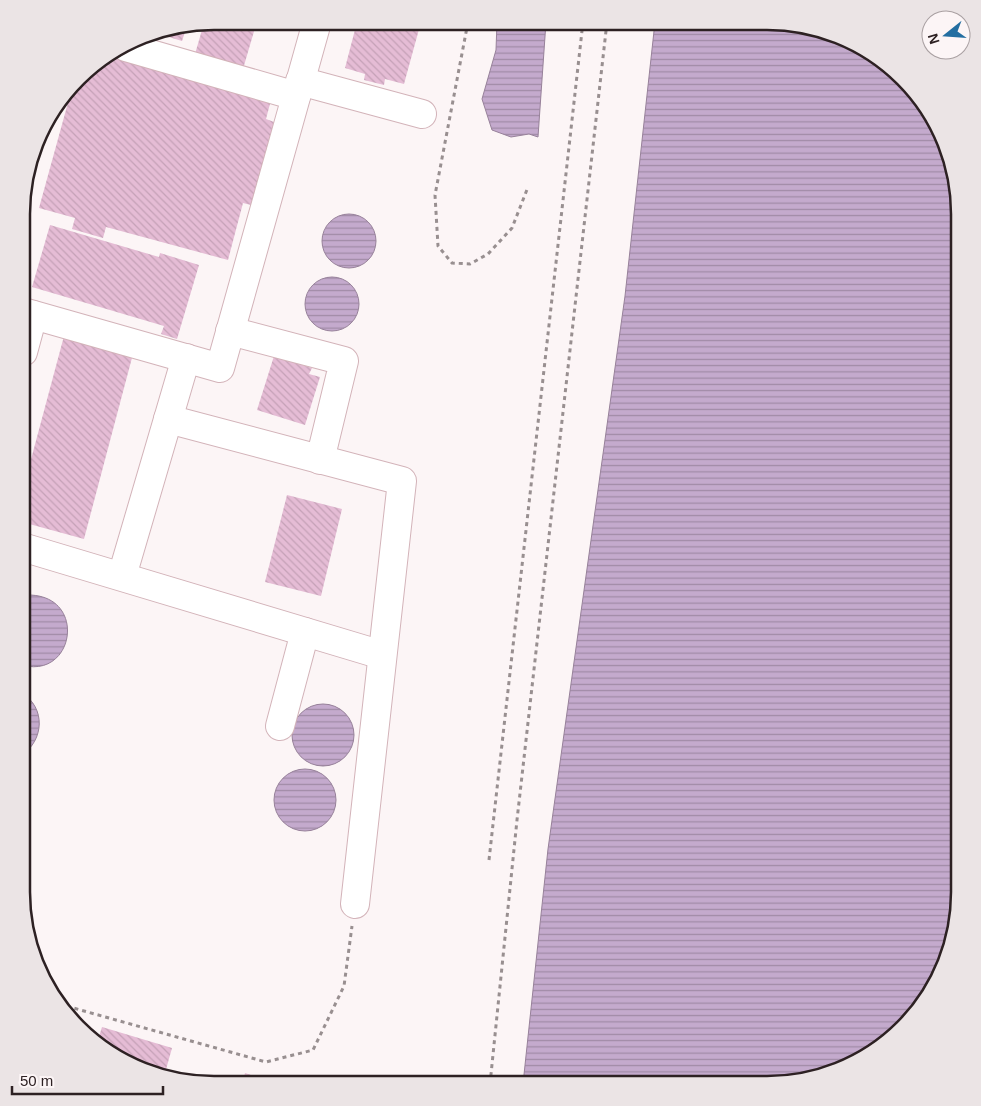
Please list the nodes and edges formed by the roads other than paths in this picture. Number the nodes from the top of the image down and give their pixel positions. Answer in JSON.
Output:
{"nodes":[{"id":1,"x":315,"y":30,"type":"edge"},
{"id":2,"x":135,"y":48,"type":"edge"},
{"id":3,"x":298,"y":88,"type":"junction"},
{"id":4,"x":422,"y":114,"type":"dead end"},
{"id":5,"x":30,"y":314,"type":"edge"},
{"id":6,"x":230,"y":331,"type":"junction"},
{"id":7,"x":186,"y":358,"type":"junction"},
{"id":8,"x":168,"y":419,"type":"junction"},
{"id":9,"x":320,"y":460,"type":"junction"},
{"id":10,"x":30,"y":549,"type":"edge"},
{"id":11,"x":122,"y":576,"type":"junction"},
{"id":12,"x":305,"y":632,"type":"junction"},
{"id":13,"x":382,"y":655,"type":"junction"},
{"id":14,"x":280,"y":726,"type":"dead end"},
{"id":15,"x":355,"y":904,"type":"road end"}],
"edges":[{"from":1,"to":3,"type":"lane"},
{"from":2,"to":3,"type":"lane"},
{"from":3,"to":4,"type":"lane"},
{"from":3,"to":6,"type":"lane"},
{"from":5,"to":7,"type":"lane"},
{"from":6,"to":7,"type":"lane"},
{"from":6,"to":9,"type":"lane"},
{"from":7,"to":8,"type":"lane"},
{"from":8,"to":9,"type":"lane"},
{"from":8,"to":11,"type":"lane"},
{"from":9,"to":13,"type":"lane"},
{"from":10,"to":11,"type":"lane"},
{"from":11,"to":12,"type":"lane"},
{"from":12,"to":13,"type":"lane"},
{"from":12,"to":14,"type":"lane"},
{"from":13,"to":15,"type":"lane"}]}
